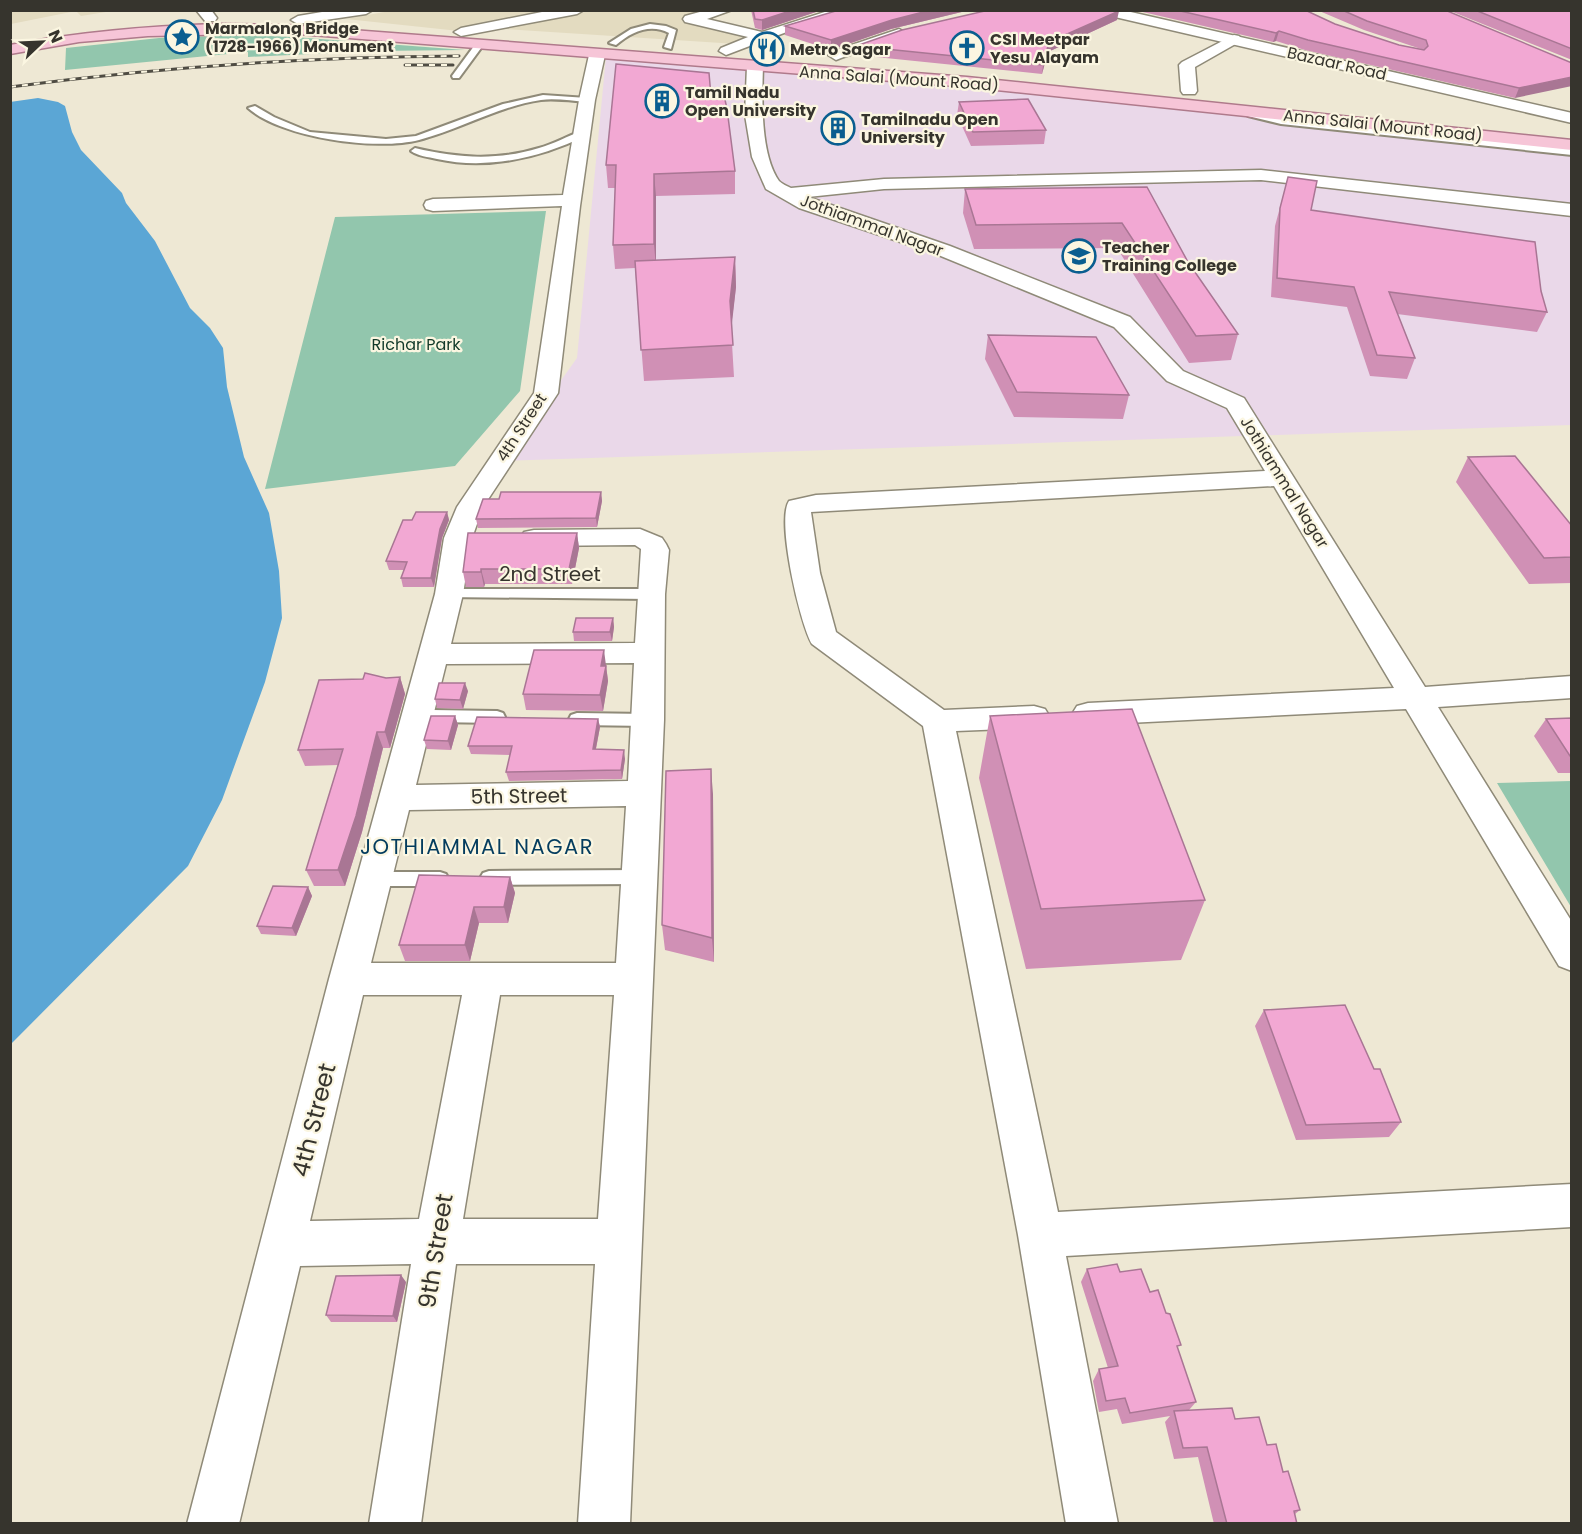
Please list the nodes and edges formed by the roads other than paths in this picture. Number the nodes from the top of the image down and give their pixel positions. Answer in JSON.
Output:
{"nodes":[{"id":1,"x":366,"y":10,"type":"edge"},
{"id":2,"x":577,"y":10,"type":"edge"},
{"id":3,"x":725,"y":10,"type":"edge"},
{"id":4,"x":849,"y":10,"type":"edge"},
{"id":5,"x":1102,"y":10,"type":"edge"},
{"id":6,"x":348,"y":12,"type":"edge"},
{"id":7,"x":552,"y":13,"type":"edge"},
{"id":8,"x":207,"y":14,"type":"edge"},
{"id":9,"x":298,"y":20,"type":"junction"},
{"id":10,"x":918,"y":29,"type":"edge"},
{"id":11,"x":461,"y":32,"type":"junction"},
{"id":12,"x":762,"y":36,"type":"junction"},
{"id":13,"x":10,"y":39,"type":"edge"},
{"id":14,"x":1234,"y":39,"type":"junction"},
{"id":15,"x":480,"y":44,"type":"junction"},
{"id":16,"x":605,"y":49,"type":"junction"},
{"id":17,"x":10,"y":50,"type":"edge"},
{"id":18,"x":726,"y":51,"type":"junction"},
{"id":19,"x":836,"y":54,"type":"edge"},
{"id":20,"x":755,"y":66,"type":"junction"},
{"id":21,"x":456,"y":76,"type":"dead end"},
{"id":22,"x":1189,"y":91,"type":"junction"},
{"id":23,"x":1236,"y":94,"type":"dead end"},
{"id":24,"x":588,"y":100,"type":"junction"},
{"id":25,"x":1220,"y":107,"type":"junction"},
{"id":26,"x":252,"y":108,"type":"dead end"},
{"id":27,"x":1572,"y":118,"type":"edge"},
{"id":28,"x":1514,"y":121,"type":"dead end"},
{"id":29,"x":1572,"y":127,"type":"edge"},
{"id":30,"x":582,"y":134,"type":"junction"},
{"id":31,"x":1572,"y":145,"type":"edge"},
{"id":32,"x":415,"y":151,"type":"dead end"},
{"id":33,"x":1572,"y":154,"type":"edge"},
{"id":34,"x":788,"y":194,"type":"junction"},
{"id":35,"x":572,"y":200,"type":"junction"},
{"id":36,"x":433,"y":205,"type":"dead end"},
{"id":37,"x":1572,"y":210,"type":"edge"},
{"id":38,"x":1283,"y":478,"type":"junction"},
{"id":39,"x":481,"y":538,"type":"junction"},
{"id":40,"x":449,"y":594,"type":"junction"},
{"id":41,"x":651,"y":594,"type":"junction"},
{"id":42,"x":649,"y":653,"type":"junction"},
{"id":43,"x":432,"y":654,"type":"junction"},
{"id":44,"x":1572,"y":687,"type":"edge"},
{"id":45,"x":1418,"y":698,"type":"junction"},
{"id":46,"x":415,"y":716,"type":"junction"},
{"id":47,"x":508,"y":718,"type":"edge"},
{"id":48,"x":566,"y":718,"type":"edge"},
{"id":49,"x":648,"y":720,"type":"junction"},
{"id":50,"x":938,"y":722,"type":"junction"},
{"id":51,"x":644,"y":793,"type":"junction"},
{"id":52,"x":395,"y":798,"type":"junction"},
{"id":53,"x":640,"y":877,"type":"junction"},
{"id":54,"x":375,"y":879,"type":"junction"},
{"id":55,"x":1572,"y":955,"type":"edge"},
{"id":56,"x":348,"y":979,"type":"junction"},
{"id":57,"x":484,"y":979,"type":"junction"},
{"id":58,"x":634,"y":979,"type":"junction"},
{"id":59,"x":1572,"y":1205,"type":"edge"},
{"id":60,"x":1040,"y":1235,"type":"junction"},
{"id":61,"x":437,"y":1241,"type":"junction"},
{"id":62,"x":618,"y":1242,"type":"junction"},
{"id":63,"x":283,"y":1244,"type":"junction"},
{"id":64,"x":213,"y":1524,"type":"edge"},
{"id":65,"x":396,"y":1524,"type":"edge"},
{"id":66,"x":604,"y":1524,"type":"edge"},
{"id":67,"x":1092,"y":1524,"type":"edge"}],
"edges":[{"from":1,"to":6,"type":"street"},
{"from":2,"to":7,"type":"street"},
{"from":3,"to":12,"type":"street"},
{"from":4,"to":12,"type":"street"},
{"from":5,"to":14,"type":"street","name":"Bazaar Road"},
{"from":6,"to":9,"type":"street"},
{"from":7,"to":11,"type":"street"},
{"from":8,"to":9,"type":"main road","name":"Anna Salai (Mount Road)"},
{"from":8,"to":13,"type":"main road","name":"Anna Salai (Mount Road)"},
{"from":9,"to":11,"type":"main road","name":"Anna Salai (Mount Road)"},
{"from":10,"to":19,"type":"street"},
{"from":11,"to":16,"type":"main road","name":"Anna Salai (Mount Road)"},
{"from":12,"to":18,"type":"street"},
{"from":14,"to":22,"type":"street"},
{"from":14,"to":27,"type":"street","name":"Bazaar Road"},
{"from":15,"to":16,"type":"main road","name":"Anna Salai (Mount Road)"},
{"from":15,"to":17,"type":"main road","name":"Anna Salai (Mount Road)"},
{"from":15,"to":21,"type":"lane"},
{"from":16,"to":18,"type":"main road","name":"Anna Salai (Mount Road)"},
{"from":16,"to":20,"type":"main road","name":"Anna Salai (Mount Road)"},
{"from":16,"to":24,"type":"street","name":"4th Street"},
{"from":18,"to":22,"type":"main road","name":"Anna Salai (Mount Road)"},
{"from":20,"to":25,"type":"main road","name":"Anna Salai (Mount Road)"},
{"from":20,"to":34,"type":"street","name":"Jothiammal Nagar"},
{"from":22,"to":23,"type":"main road","name":"Anna Salai (Mount Road)"},
{"from":24,"to":26,"type":"lane"},
{"from":24,"to":30,"type":"street","name":"4th Street"},
{"from":25,"to":31,"type":"main road","name":"Anna Salai (Mount Road)"},
{"from":25,"to":33,"type":"lane"},
{"from":28,"to":29,"type":"main road"},
{"from":30,"to":32,"type":"lane"},
{"from":30,"to":35,"type":"street","name":"4th Street"},
{"from":34,"to":37,"type":"street"},
{"from":34,"to":38,"type":"street","name":"Jothiammal Nagar"},
{"from":35,"to":36,"type":"street"},
{"from":35,"to":39,"type":"street","name":"4th Street"},
{"from":38,"to":45,"type":"street","name":"Jothiammal Nagar"},
{"from":38,"to":50,"type":"street"},
{"from":39,"to":40,"type":"street","name":"4th Street"},
{"from":39,"to":41,"type":"street"},
{"from":40,"to":41,"type":"lane","name":"2nd Street"},
{"from":40,"to":43,"type":"street","name":"4th Street"},
{"from":41,"to":42,"type":"street"},
{"from":42,"to":43,"type":"street"},
{"from":42,"to":49,"type":"street"},
{"from":43,"to":46,"type":"street","name":"4th Street"},
{"from":44,"to":45,"type":"street"},
{"from":45,"to":50,"type":"street"},
{"from":45,"to":55,"type":"street","name":"Jothiammal Nagar"},
{"from":46,"to":47,"type":"lane"},
{"from":46,"to":52,"type":"street","name":"4th Street"},
{"from":48,"to":49,"type":"lane"},
{"from":49,"to":51,"type":"street"},
{"from":50,"to":60,"type":"street"},
{"from":51,"to":52,"type":"street","name":"5th Street"},
{"from":51,"to":53,"type":"street"},
{"from":52,"to":54,"type":"street","name":"4th Street"},
{"from":53,"to":54,"type":"lane"},
{"from":53,"to":58,"type":"street"},
{"from":54,"to":56,"type":"street","name":"4th Street"},
{"from":56,"to":57,"type":"street"},
{"from":56,"to":63,"type":"street","name":"4th Street"},
{"from":57,"to":58,"type":"street"},
{"from":57,"to":61,"type":"street","name":"9th Street"},
{"from":58,"to":62,"type":"street"},
{"from":59,"to":60,"type":"street"},
{"from":60,"to":67,"type":"street"},
{"from":61,"to":62,"type":"street"},
{"from":61,"to":63,"type":"street"},
{"from":61,"to":65,"type":"street","name":"9th Street"},
{"from":62,"to":66,"type":"street"},
{"from":63,"to":64,"type":"street","name":"4th Street"}]}
